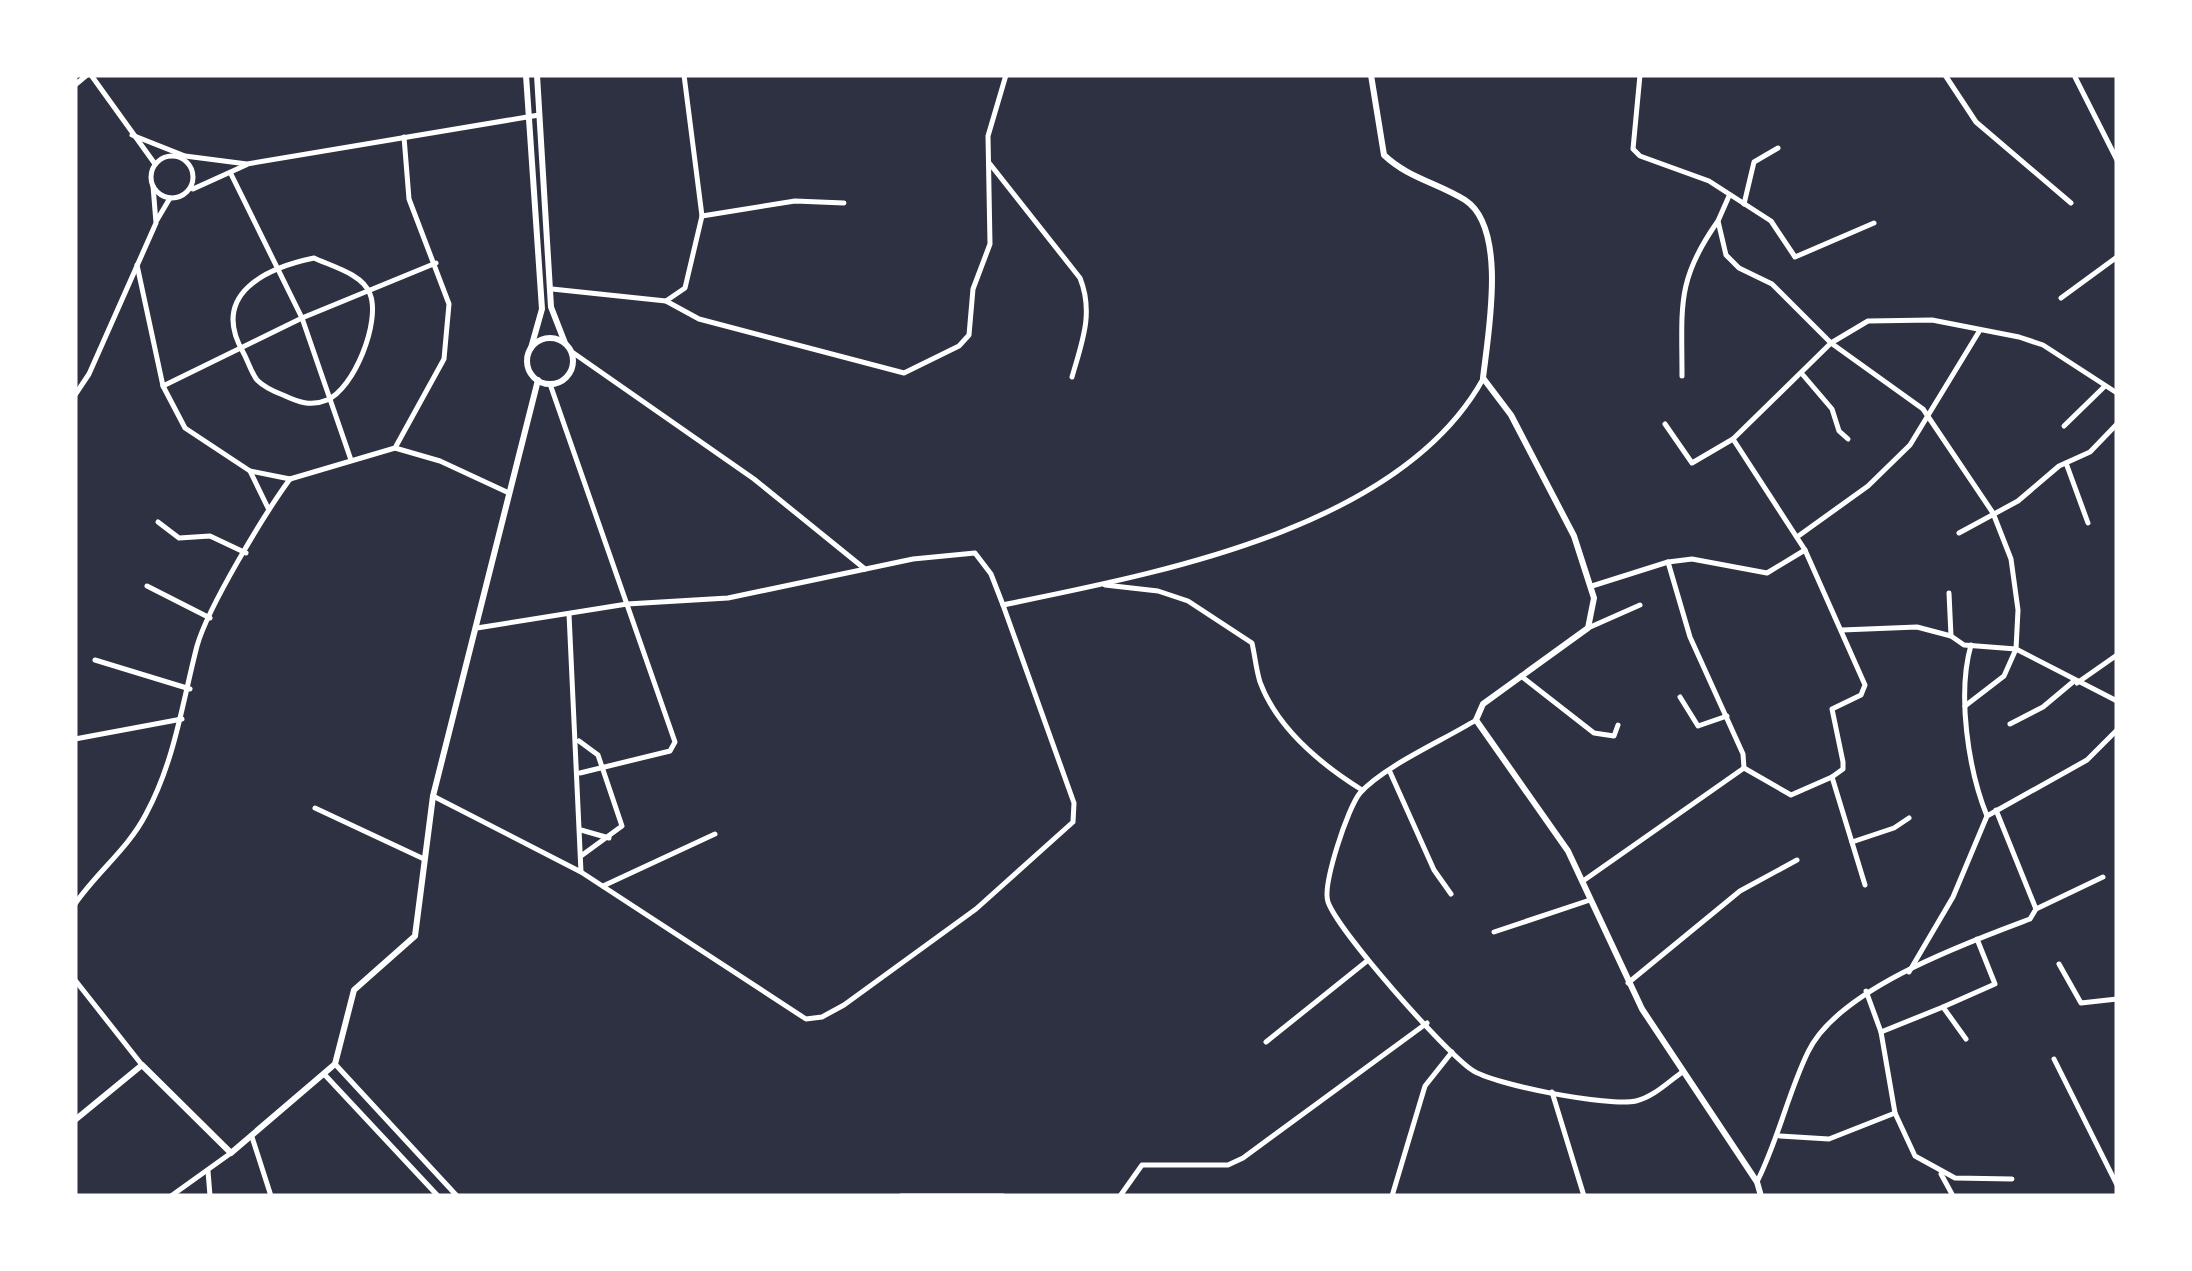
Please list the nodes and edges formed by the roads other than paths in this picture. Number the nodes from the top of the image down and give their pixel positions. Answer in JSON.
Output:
{"nodes":[{"id":1,"x":89,"y":75,"type":"edge"},
{"id":2,"x":526,"y":75,"type":"edge"},
{"id":3,"x":536,"y":75,"type":"edge"},
{"id":4,"x":684,"y":75,"type":"edge"},
{"id":5,"x":1006,"y":75,"type":"edge"},
{"id":6,"x":1371,"y":75,"type":"edge"},
{"id":7,"x":1640,"y":75,"type":"edge"},
{"id":8,"x":1945,"y":75,"type":"edge"},
{"id":9,"x":2075,"y":77,"type":"edge"},
{"id":10,"x":75,"y":85,"type":"edge"},
{"id":11,"x":539,"y":115,"type":"junction"},
{"id":12,"x":528,"y":116,"type":"junction"},
{"id":13,"x":132,"y":134,"type":"junction"},
{"id":14,"x":404,"y":137,"type":"junction"},
{"id":15,"x":1778,"y":148,"type":"dead end"},
{"id":16,"x":176,"y":154,"type":"junction"},
{"id":17,"x":2117,"y":160,"type":"edge"},
{"id":18,"x":988,"y":162,"type":"junction"},
{"id":19,"x":155,"y":164,"type":"junction"},
{"id":20,"x":248,"y":164,"type":"junction"},
{"id":21,"x":231,"y":174,"type":"junction"},
{"id":22,"x":153,"y":186,"type":"junction"},
{"id":23,"x":190,"y":190,"type":"junction"},
{"id":24,"x":1729,"y":196,"type":"junction"},
{"id":25,"x":170,"y":198,"type":"junction"},
{"id":26,"x":844,"y":203,"type":"dead end"},
{"id":27,"x":2071,"y":203,"type":"dead end"},
{"id":28,"x":1744,"y":204,"type":"junction"},
{"id":29,"x":702,"y":216,"type":"junction"},
{"id":30,"x":1718,"y":222,"type":"junction"},
{"id":31,"x":156,"y":223,"type":"junction"},
{"id":32,"x":1874,"y":223,"type":"dead end"},
{"id":33,"x":2117,"y":257,"type":"edge"},
{"id":34,"x":436,"y":263,"type":"junction"},
{"id":35,"x":137,"y":265,"type":"junction"},
{"id":36,"x":274,"y":266,"type":"junction"},
{"id":37,"x":552,"y":289,"type":"junction"},
{"id":38,"x":370,"y":291,"type":"junction"},
{"id":39,"x":2062,"y":298,"type":"dead end"},
{"id":40,"x":666,"y":301,"type":"junction"},
{"id":41,"x":302,"y":318,"type":"junction"},
{"id":42,"x":1980,"y":330,"type":"junction"},
{"id":43,"x":566,"y":343,"type":"junction"},
{"id":44,"x":1831,"y":343,"type":"junction"},
{"id":45,"x":530,"y":348,"type":"junction"},
{"id":46,"x":242,"y":350,"type":"junction"},
{"id":47,"x":572,"y":352,"type":"junction"},
{"id":48,"x":1803,"y":375,"type":"junction"},
{"id":49,"x":1682,"y":376,"type":"dead end"},
{"id":50,"x":1072,"y":377,"type":"dead end"},
{"id":51,"x":1484,"y":378,"type":"junction"},
{"id":52,"x":538,"y":380,"type":"junction"},
{"id":53,"x":550,"y":384,"type":"junction"},
{"id":54,"x":162,"y":386,"type":"junction"},
{"id":55,"x":2105,"y":386,"type":"junction"},
{"id":56,"x":2117,"y":393,"type":"edge"},
{"id":57,"x":75,"y":396,"type":"edge"},
{"id":58,"x":331,"y":399,"type":"junction"},
{"id":59,"x":1928,"y":416,"type":"junction"},
{"id":60,"x":1665,"y":424,"type":"dead end"},
{"id":61,"x":2117,"y":424,"type":"edge"},
{"id":62,"x":2064,"y":426,"type":"dead end"},
{"id":63,"x":1733,"y":438,"type":"junction"},
{"id":64,"x":1848,"y":439,"type":"dead end"},
{"id":65,"x":396,"y":448,"type":"junction"},
{"id":66,"x":351,"y":460,"type":"junction"},
{"id":67,"x":2066,"y":463,"type":"junction"},
{"id":68,"x":250,"y":471,"type":"junction"},
{"id":69,"x":290,"y":479,"type":"junction"},
{"id":70,"x":512,"y":494,"type":"junction"},
{"id":71,"x":268,"y":508,"type":"junction"},
{"id":72,"x":1993,"y":513,"type":"junction"},
{"id":73,"x":158,"y":522,"type":"dead end"},
{"id":74,"x":2088,"y":523,"type":"dead end"},
{"id":75,"x":1959,"y":533,"type":"dead end"},
{"id":76,"x":1797,"y":536,"type":"junction"},
{"id":77,"x":1805,"y":550,"type":"junction"},
{"id":78,"x":246,"y":553,"type":"junction"},
{"id":79,"x":1668,"y":562,"type":"junction"},
{"id":80,"x":865,"y":569,"type":"junction"},
{"id":81,"x":1102,"y":584,"type":"junction"},
{"id":82,"x":147,"y":586,"type":"dead end"},
{"id":83,"x":1592,"y":586,"type":"junction"},
{"id":84,"x":1948,"y":593,"type":"dead end"},
{"id":85,"x":627,"y":604,"type":"junction"},
{"id":86,"x":1640,"y":604,"type":"dead end"},
{"id":87,"x":1003,"y":605,"type":"junction"},
{"id":88,"x":569,"y":614,"type":"junction"},
{"id":89,"x":210,"y":618,"type":"junction"},
{"id":90,"x":476,"y":628,"type":"junction"},
{"id":91,"x":1588,"y":628,"type":"junction"},
{"id":92,"x":1842,"y":630,"type":"junction"},
{"id":93,"x":1951,"y":636,"type":"junction"},
{"id":94,"x":1971,"y":646,"type":"junction"},
{"id":95,"x":2016,"y":649,"type":"junction"},
{"id":96,"x":2117,"y":654,"type":"edge"},
{"id":97,"x":95,"y":660,"type":"dead end"},
{"id":98,"x":1521,"y":676,"type":"junction"},
{"id":99,"x":2076,"y":682,"type":"junction"},
{"id":100,"x":190,"y":689,"type":"junction"},
{"id":101,"x":1680,"y":697,"type":"dead end"},
{"id":102,"x":2117,"y":701,"type":"edge"},
{"id":103,"x":1966,"y":706,"type":"junction"},
{"id":104,"x":1727,"y":716,"type":"junction"},
{"id":105,"x":182,"y":719,"type":"junction"},
{"id":106,"x":1476,"y":720,"type":"junction"},
{"id":107,"x":2010,"y":724,"type":"dead end"},
{"id":108,"x":1618,"y":725,"type":"dead end"},
{"id":109,"x":2117,"y":730,"type":"edge"},
{"id":110,"x":75,"y":740,"type":"edge"},
{"id":111,"x":579,"y":741,"type":"junction"},
{"id":112,"x":604,"y":768,"type":"junction"},
{"id":113,"x":1744,"y":768,"type":"junction"},
{"id":114,"x":1390,"y":772,"type":"junction"},
{"id":115,"x":580,"y":773,"type":"junction"},
{"id":116,"x":1832,"y":778,"type":"junction"},
{"id":117,"x":1362,"y":790,"type":"junction"},
{"id":118,"x":433,"y":796,"type":"junction"},
{"id":119,"x":315,"y":808,"type":"dead end"},
{"id":120,"x":1996,"y":809,"type":"junction"},
{"id":121,"x":1987,"y":816,"type":"junction"},
{"id":122,"x":1909,"y":818,"type":"dead end"},
{"id":123,"x":581,"y":830,"type":"junction"},
{"id":124,"x":715,"y":834,"type":"dead end"},
{"id":125,"x":609,"y":838,"type":"junction"},
{"id":126,"x":1852,"y":842,"type":"junction"},
{"id":127,"x":581,"y":856,"type":"junction"},
{"id":128,"x":424,"y":860,"type":"junction"},
{"id":129,"x":1797,"y":860,"type":"dead end"},
{"id":130,"x":582,"y":872,"type":"junction"},
{"id":131,"x":2103,"y":878,"type":"dead end"},
{"id":132,"x":1582,"y":883,"type":"junction"},
{"id":133,"x":1865,"y":885,"type":"dead end"},
{"id":134,"x":603,"y":886,"type":"junction"},
{"id":135,"x":1451,"y":894,"type":"dead end"},
{"id":136,"x":1590,"y":900,"type":"junction"},
{"id":137,"x":75,"y":904,"type":"edge"},
{"id":138,"x":2036,"y":909,"type":"junction"},
{"id":139,"x":1494,"y":932,"type":"dead end"},
{"id":140,"x":1978,"y":939,"type":"junction"},
{"id":141,"x":1367,"y":961,"type":"junction"},
{"id":142,"x":2059,"y":964,"type":"dead end"},
{"id":143,"x":1908,"y":974,"type":"junction"},
{"id":144,"x":75,"y":980,"type":"edge"},
{"id":145,"x":1628,"y":983,"type":"junction"},
{"id":146,"x":1866,"y":991,"type":"junction"},
{"id":147,"x":2117,"y":999,"type":"edge"},
{"id":148,"x":1942,"y":1008,"type":"junction"},
{"id":149,"x":1427,"y":1022,"type":"junction"},
{"id":150,"x":1881,"y":1032,"type":"junction"},
{"id":151,"x":1966,"y":1039,"type":"dead end"},
{"id":152,"x":1266,"y":1042,"type":"dead end"},
{"id":153,"x":1452,"y":1052,"type":"junction"},
{"id":154,"x":2054,"y":1059,"type":"dead end"},
{"id":155,"x":335,"y":1064,"type":"junction"},
{"id":156,"x":142,"y":1065,"type":"junction"},
{"id":157,"x":1681,"y":1073,"type":"junction"},
{"id":158,"x":324,"y":1074,"type":"junction"},
{"id":159,"x":1552,"y":1092,"type":"junction"},
{"id":160,"x":1895,"y":1113,"type":"junction"},
{"id":161,"x":75,"y":1120,"type":"edge"},
{"id":162,"x":1780,"y":1136,"type":"junction"},
{"id":163,"x":252,"y":1137,"type":"junction"},
{"id":164,"x":231,"y":1152,"type":"junction"},
{"id":165,"x":208,"y":1171,"type":"junction"},
{"id":166,"x":1941,"y":1174,"type":"junction"},
{"id":167,"x":2012,"y":1179,"type":"dead end"},
{"id":168,"x":1756,"y":1182,"type":"junction"},
{"id":169,"x":2117,"y":1185,"type":"edge"},
{"id":170,"x":170,"y":1196,"type":"edge"},
{"id":171,"x":210,"y":1196,"type":"edge"},
{"id":172,"x":272,"y":1196,"type":"edge"},
{"id":173,"x":438,"y":1196,"type":"edge"},
{"id":174,"x":457,"y":1196,"type":"edge"},
{"id":175,"x":901,"y":1196,"type":"edge"},
{"id":176,"x":1004,"y":1196,"type":"edge"},
{"id":177,"x":1120,"y":1196,"type":"edge"},
{"id":178,"x":1392,"y":1196,"type":"edge"},
{"id":179,"x":1584,"y":1196,"type":"edge"},
{"id":180,"x":1761,"y":1196,"type":"edge"},
{"id":181,"x":1953,"y":1196,"type":"edge"}],
"edges":[{"from":1,"to":10,"type":"street"},
{"from":1,"to":13,"type":"street"},
{"from":2,"to":12,"type":"street"},
{"from":3,"to":11,"type":"street"},
{"from":4,"to":29,"type":"street"},
{"from":5,"to":18,"type":"street"},
{"from":6,"to":51,"type":"street"},
{"from":7,"to":24,"type":"street"},
{"from":8,"to":27,"type":"street"},
{"from":9,"to":17,"type":"street"},
{"from":11,"to":12,"type":"street"},
{"from":11,"to":37,"type":"street"},
{"from":12,"to":14,"type":"street"},
{"from":12,"to":45,"type":"street"},
{"from":13,"to":16,"type":"street"},
{"from":13,"to":19,"type":"street"},
{"from":14,"to":20,"type":"street"},
{"from":14,"to":34,"type":"street"},
{"from":15,"to":28,"type":"street"},
{"from":16,"to":19,"type":"street"},
{"from":16,"to":20,"type":"street"},
{"from":16,"to":23,"type":"street"},
{"from":18,"to":40,"type":"street"},
{"from":18,"to":50,"type":"street"},
{"from":19,"to":22,"type":"street"},
{"from":20,"to":21,"type":"street"},
{"from":21,"to":23,"type":"street"},
{"from":21,"to":36,"type":"street"},
{"from":22,"to":25,"type":"street"},
{"from":22,"to":31,"type":"street"},
{"from":23,"to":25,"type":"street"},
{"from":24,"to":28,"type":"street"},
{"from":24,"to":30,"type":"street"},
{"from":25,"to":31,"type":"street"},
{"from":26,"to":29,"type":"street"},
{"from":28,"to":32,"type":"street"},
{"from":29,"to":40,"type":"street"},
{"from":30,"to":44,"type":"street"},
{"from":30,"to":49,"type":"street"},
{"from":31,"to":35,"type":"street"},
{"from":33,"to":39,"type":"street"},
{"from":34,"to":38,"type":"street"},
{"from":34,"to":65,"type":"street"},
{"from":35,"to":54,"type":"street"},
{"from":35,"to":57,"type":"street"},
{"from":36,"to":38,"type":"street"},
{"from":36,"to":41,"type":"street"},
{"from":36,"to":46,"type":"street"},
{"from":37,"to":40,"type":"street"},
{"from":37,"to":43,"type":"street"},
{"from":38,"to":41,"type":"street"},
{"from":38,"to":58,"type":"street"},
{"from":41,"to":46,"type":"street"},
{"from":41,"to":58,"type":"street"},
{"from":42,"to":44,"type":"street"},
{"from":42,"to":55,"type":"street"},
{"from":42,"to":59,"type":"street"},
{"from":43,"to":45,"type":"street"},
{"from":43,"to":47,"type":"street"},
{"from":44,"to":48,"type":"street"},
{"from":44,"to":59,"type":"street"},
{"from":45,"to":52,"type":"street"},
{"from":46,"to":54,"type":"street"},
{"from":46,"to":58,"type":"street"},
{"from":47,"to":53,"type":"street"},
{"from":47,"to":80,"type":"street"},
{"from":48,"to":63,"type":"street"},
{"from":48,"to":64,"type":"street"},
{"from":51,"to":81,"type":"street"},
{"from":51,"to":83,"type":"street"},
{"from":52,"to":53,"type":"street"},
{"from":52,"to":70,"type":"street"},
{"from":53,"to":85,"type":"street"},
{"from":54,"to":68,"type":"street"},
{"from":55,"to":56,"type":"street"},
{"from":55,"to":62,"type":"street"},
{"from":58,"to":66,"type":"street"},
{"from":59,"to":72,"type":"street"},
{"from":59,"to":76,"type":"street"},
{"from":60,"to":63,"type":"street"},
{"from":61,"to":67,"type":"street"},
{"from":63,"to":76,"type":"street"},
{"from":65,"to":66,"type":"street"},
{"from":65,"to":70,"type":"street"},
{"from":66,"to":69,"type":"street"},
{"from":67,"to":72,"type":"street"},
{"from":67,"to":74,"type":"street"},
{"from":68,"to":69,"type":"street"},
{"from":68,"to":71,"type":"street"},
{"from":69,"to":71,"type":"street"},
{"from":70,"to":90,"type":"street"},
{"from":71,"to":78,"type":"street"},
{"from":72,"to":75,"type":"street"},
{"from":72,"to":95,"type":"street"},
{"from":73,"to":78,"type":"street"},
{"from":76,"to":77,"type":"street"},
{"from":77,"to":79,"type":"street"},
{"from":77,"to":92,"type":"street"},
{"from":78,"to":89,"type":"street"},
{"from":79,"to":83,"type":"street"},
{"from":79,"to":104,"type":"street"},
{"from":80,"to":85,"type":"street"},
{"from":80,"to":87,"type":"street"},
{"from":81,"to":87,"type":"street"},
{"from":81,"to":117,"type":"street"},
{"from":82,"to":89,"type":"street"},
{"from":83,"to":91,"type":"street"},
{"from":84,"to":93,"type":"street"},
{"from":85,"to":88,"type":"street"},
{"from":85,"to":112,"type":"street"},
{"from":86,"to":91,"type":"street"},
{"from":87,"to":134,"type":"street"},
{"from":88,"to":90,"type":"street"},
{"from":88,"to":111,"type":"street"},
{"from":89,"to":100,"type":"street"},
{"from":90,"to":118,"type":"street"},
{"from":91,"to":98,"type":"street"},
{"from":92,"to":93,"type":"street"},
{"from":92,"to":116,"type":"street"},
{"from":93,"to":94,"type":"street"},
{"from":94,"to":95,"type":"street"},
{"from":94,"to":103,"type":"street"},
{"from":95,"to":99,"type":"street"},
{"from":95,"to":103,"type":"street"},
{"from":96,"to":99,"type":"street"},
{"from":97,"to":100,"type":"street"},
{"from":98,"to":106,"type":"street"},
{"from":98,"to":108,"type":"street"},
{"from":99,"to":102,"type":"street"},
{"from":99,"to":107,"type":"street"},
{"from":100,"to":105,"type":"street"},
{"from":101,"to":104,"type":"street"},
{"from":103,"to":121,"type":"street"},
{"from":104,"to":113,"type":"street"},
{"from":105,"to":110,"type":"street"},
{"from":105,"to":137,"type":"street"},
{"from":106,"to":114,"type":"street"},
{"from":106,"to":132,"type":"street"},
{"from":109,"to":120,"type":"street"},
{"from":111,"to":112,"type":"street"},
{"from":111,"to":115,"type":"street"},
{"from":112,"to":115,"type":"street"},
{"from":112,"to":125,"type":"street"},
{"from":113,"to":116,"type":"street"},
{"from":113,"to":132,"type":"street"},
{"from":114,"to":117,"type":"street"},
{"from":114,"to":135,"type":"street"},
{"from":115,"to":123,"type":"street"},
{"from":116,"to":126,"type":"street"},
{"from":117,"to":141,"type":"street"},
{"from":118,"to":128,"type":"street"},
{"from":118,"to":130,"type":"street"},
{"from":119,"to":128,"type":"street"},
{"from":120,"to":121,"type":"street"},
{"from":120,"to":138,"type":"street"},
{"from":121,"to":143,"type":"street"},
{"from":122,"to":126,"type":"street"},
{"from":123,"to":125,"type":"street"},
{"from":123,"to":127,"type":"street"},
{"from":124,"to":134,"type":"street"},
{"from":125,"to":127,"type":"street"},
{"from":126,"to":133,"type":"street"},
{"from":127,"to":130,"type":"street"},
{"from":128,"to":155,"type":"street"},
{"from":129,"to":145,"type":"street"},
{"from":130,"to":134,"type":"street"},
{"from":131,"to":138,"type":"street"},
{"from":132,"to":136,"type":"street"},
{"from":136,"to":139,"type":"street"},
{"from":136,"to":145,"type":"street"},
{"from":138,"to":140,"type":"street"},
{"from":140,"to":143,"type":"street"},
{"from":140,"to":148,"type":"street"},
{"from":141,"to":149,"type":"street"},
{"from":141,"to":152,"type":"street"},
{"from":142,"to":147,"type":"street"},
{"from":143,"to":146,"type":"street"},
{"from":144,"to":156,"type":"street"},
{"from":145,"to":157,"type":"street"},
{"from":146,"to":150,"type":"street"},
{"from":146,"to":162,"type":"street"},
{"from":148,"to":150,"type":"street"},
{"from":148,"to":151,"type":"street"},
{"from":149,"to":153,"type":"street"},
{"from":149,"to":177,"type":"street"},
{"from":150,"to":160,"type":"street"},
{"from":153,"to":159,"type":"street"},
{"from":153,"to":178,"type":"street"},
{"from":154,"to":169,"type":"street"},
{"from":155,"to":158,"type":"street"},
{"from":155,"to":174,"type":"street"},
{"from":156,"to":161,"type":"street"},
{"from":156,"to":164,"type":"street"},
{"from":157,"to":159,"type":"street"},
{"from":157,"to":168,"type":"street"},
{"from":158,"to":163,"type":"street"},
{"from":158,"to":173,"type":"street"},
{"from":159,"to":179,"type":"street"},
{"from":160,"to":162,"type":"street"},
{"from":160,"to":166,"type":"street"},
{"from":162,"to":168,"type":"street"},
{"from":163,"to":164,"type":"street"},
{"from":163,"to":172,"type":"street"},
{"from":164,"to":165,"type":"street"},
{"from":165,"to":170,"type":"street"},
{"from":165,"to":171,"type":"street"},
{"from":166,"to":167,"type":"street"},
{"from":166,"to":181,"type":"street"},
{"from":168,"to":180,"type":"street"},
{"from":175,"to":176,"type":"street"}]}
